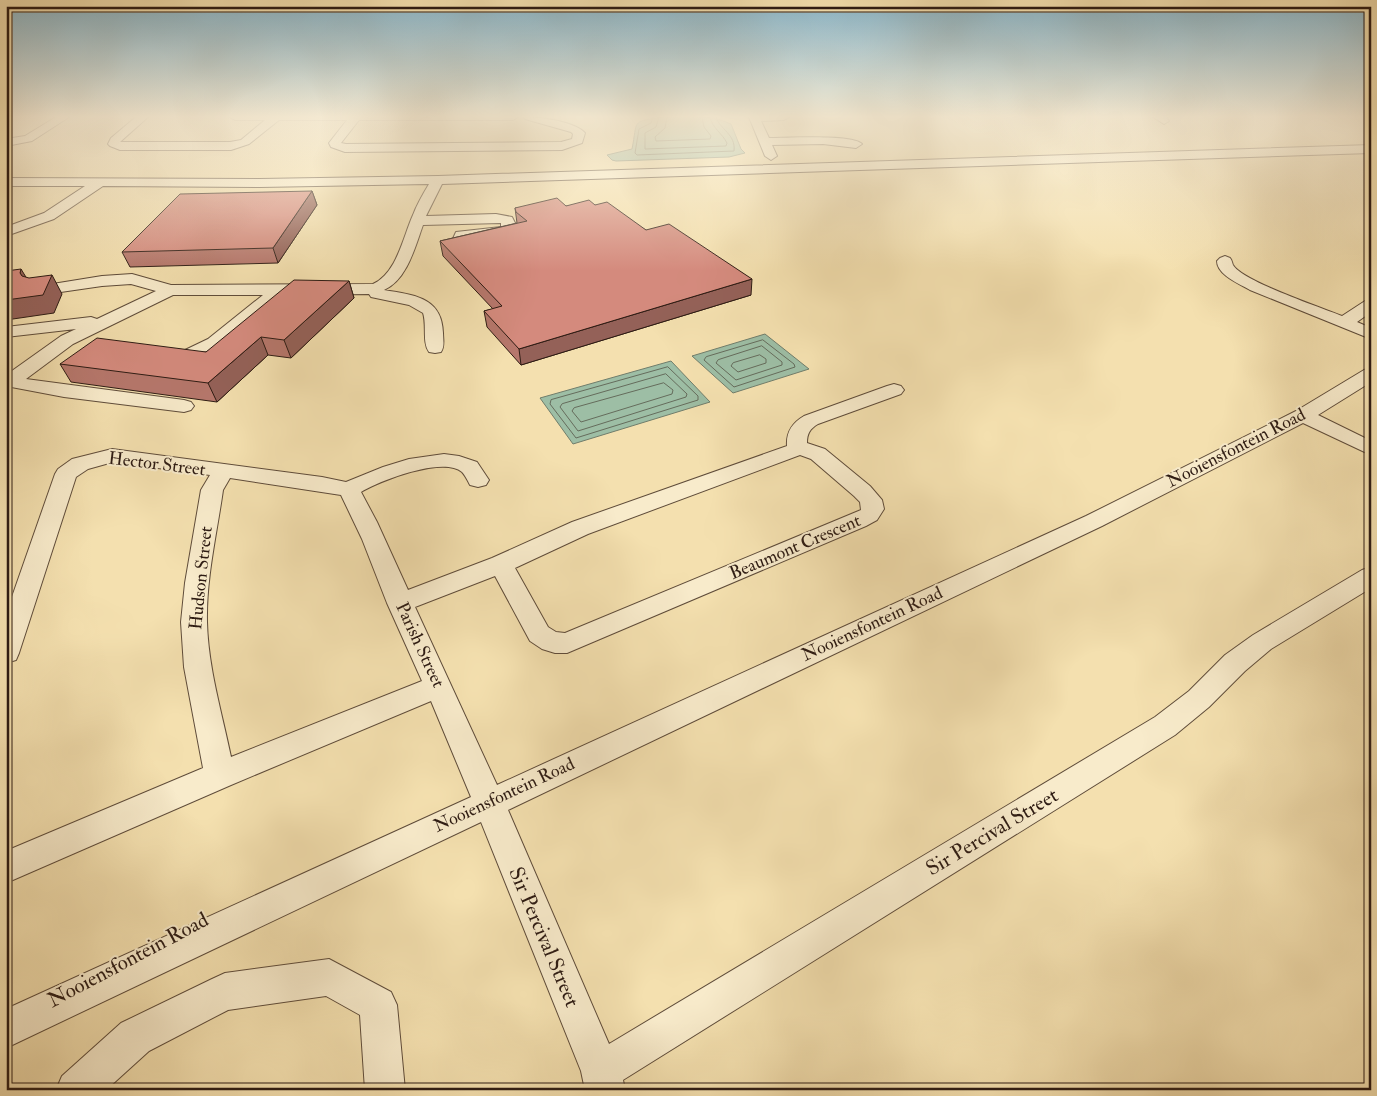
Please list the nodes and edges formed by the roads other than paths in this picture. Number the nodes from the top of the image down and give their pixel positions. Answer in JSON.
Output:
{"nodes":[{"id":1,"x":802,"y":168,"type":"edge"},
{"id":2,"x":777,"y":169,"type":"joint"},
{"id":3,"x":438,"y":180,"type":"junction"},
{"id":4,"x":6,"y":182,"type":"edge"},
{"id":5,"x":92,"y":183,"type":"junction"},
{"id":6,"x":417,"y":221,"type":"junction"},
{"id":7,"x":6,"y":227,"type":"edge"},
{"id":8,"x":6,"y":232,"type":"edge"},
{"id":9,"x":458,"y":243,"type":"edge"},
{"id":10,"x":1225,"y":261,"type":"dead end"},
{"id":11,"x":280,"y":289,"type":"junction"},
{"id":12,"x":40,"y":290,"type":"edge"},
{"id":13,"x":170,"y":290,"type":"junction"},
{"id":14,"x":377,"y":294,"type":"dead end"},
{"id":15,"x":1371,"y":304,"type":"edge"},
{"id":16,"x":105,"y":320,"type":"junction"},
{"id":17,"x":1344,"y":323,"type":"junction"},
{"id":18,"x":6,"y":332,"type":"edge"},
{"id":19,"x":1371,"y":334,"type":"edge"},
{"id":20,"x":67,"y":340,"type":"junction"},
{"id":21,"x":94,"y":345,"type":"edge"},
{"id":22,"x":435,"y":348,"type":"dead end"},
{"id":23,"x":157,"y":357,"type":"edge"},
{"id":24,"x":1371,"y":374,"type":"edge"},
{"id":25,"x":894,"y":390,"type":"dead end"},
{"id":26,"x":184,"y":406,"type":"dead end"},
{"id":27,"x":1303,"y":415,"type":"junction"},
{"id":28,"x":798,"y":449,"type":"junction"},
{"id":29,"x":1371,"y":449,"type":"edge"},
{"id":30,"x":223,"y":472,"type":"junction"},
{"id":31,"x":478,"y":480,"type":"dead end"},
{"id":32,"x":350,"y":490,"type":"junction"},
{"id":33,"x":501,"y":564,"type":"junction"},
{"id":34,"x":1371,"y":576,"type":"edge"},
{"id":35,"x":400,"y":603,"type":"junction"},
{"id":36,"x":6,"y":653,"type":"edge"},
{"id":37,"x":439,"y":686,"type":"junction"},
{"id":38,"x":220,"y":775,"type":"junction"},
{"id":39,"x":488,"y":802,"type":"junction"},
{"id":40,"x":6,"y":867,"type":"edge"},
{"id":41,"x":6,"y":1028,"type":"edge"},
{"id":42,"x":603,"y":1080,"type":"edge"},
{"id":43,"x":76,"y":1090,"type":"edge"},
{"id":44,"x":384,"y":1090,"type":"edge"}],
"edges":[{"from":1,"to":2,"type":"street"},
{"from":2,"to":3,"type":"street"},
{"from":3,"to":5,"type":"street"},
{"from":3,"to":6,"type":"street"},
{"from":4,"to":5,"type":"street"},
{"from":5,"to":7,"type":"street"},
{"from":5,"to":8,"type":"street"},
{"from":6,"to":9,"type":"street"},
{"from":6,"to":11,"type":"street"},
{"from":10,"to":17,"type":"street"},
{"from":11,"to":13,"type":"street"},
{"from":11,"to":23,"type":"street"},
{"from":12,"to":13,"type":"street"},
{"from":13,"to":16,"type":"street"},
{"from":14,"to":22,"type":"street"},
{"from":15,"to":17,"type":"street"},
{"from":16,"to":18,"type":"street"},
{"from":16,"to":20,"type":"street"},
{"from":17,"to":19,"type":"street"},
{"from":20,"to":21,"type":"street"},
{"from":20,"to":26,"type":"street"},
{"from":24,"to":27,"type":"street","name":"Nooiensfontein Road"},
{"from":25,"to":28,"type":"street"},
{"from":27,"to":29,"type":"street"},
{"from":27,"to":39,"type":"street","name":"Nooiensfontein Road"},
{"from":28,"to":33,"type":"street"},
{"from":28,"to":33,"type":"street","name":"Beaumont Crescent"},
{"from":30,"to":32,"type":"street","name":"Hector Street"},
{"from":30,"to":36,"type":"street","name":"Hector Street"},
{"from":30,"to":38,"type":"street","name":"Hudson Street"},
{"from":31,"to":32,"type":"street"},
{"from":32,"to":35,"type":"street","name":"Parish Street"},
{"from":33,"to":35,"type":"street"},
{"from":34,"to":42,"type":"street","name":"Sir Percival Street"},
{"from":35,"to":37,"type":"street","name":"Parish Street"},
{"from":37,"to":38,"type":"street"},
{"from":37,"to":39,"type":"street","name":"Parish Street"},
{"from":38,"to":40,"type":"street"},
{"from":39,"to":41,"type":"street","name":"Nooiensfontein Road"},
{"from":39,"to":42,"type":"street","name":"Sir Percival Street"},
{"from":43,"to":44,"type":"street"}]}
